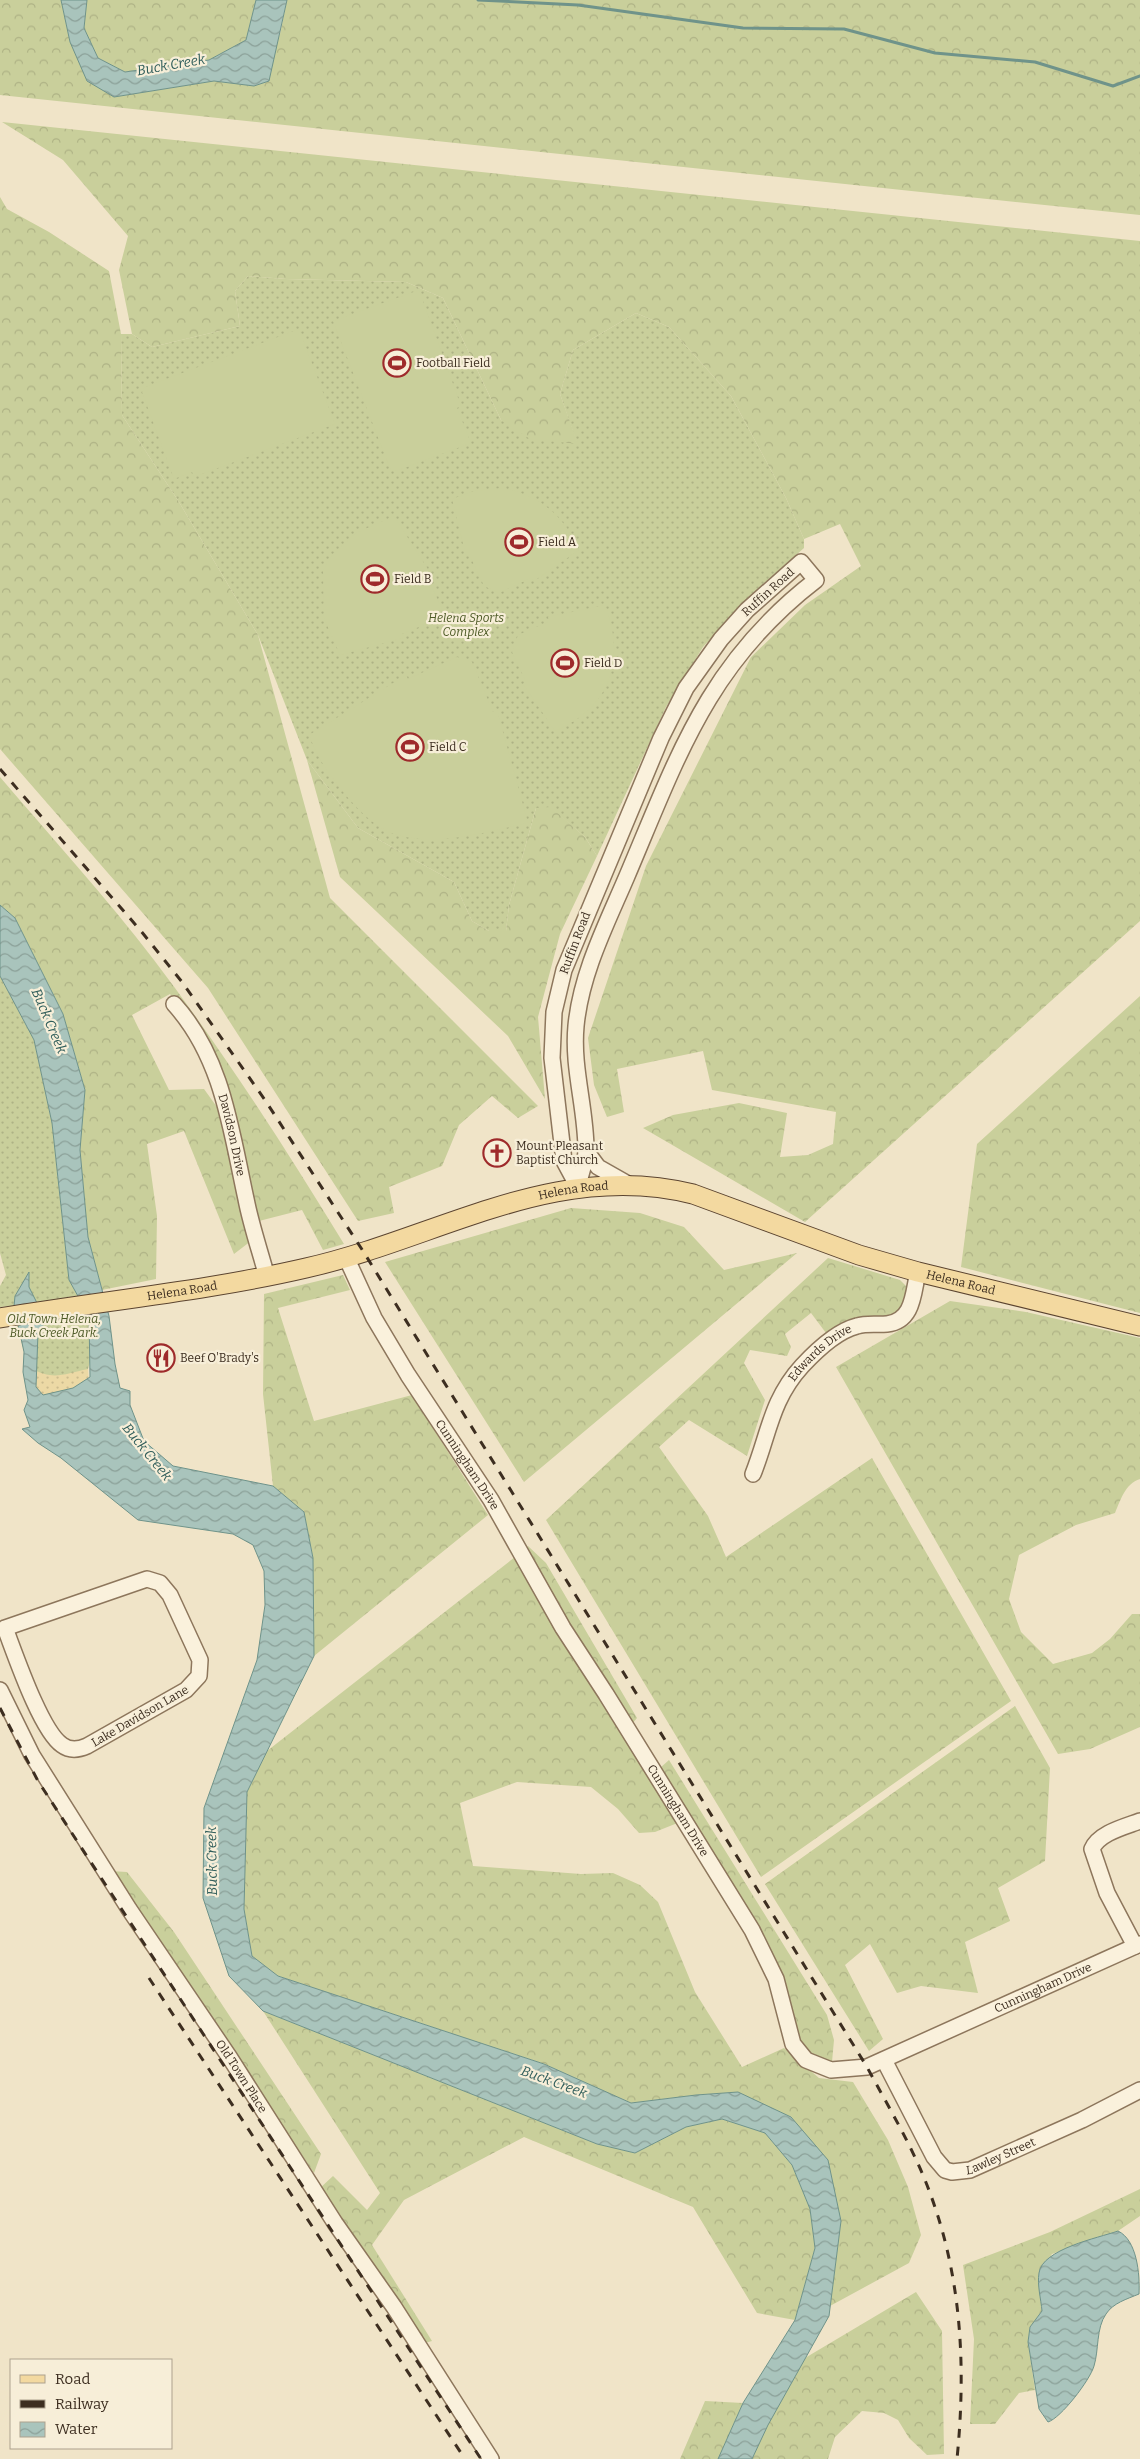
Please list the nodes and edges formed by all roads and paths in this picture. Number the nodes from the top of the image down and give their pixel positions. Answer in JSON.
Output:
{"nodes":[{"id":1,"x":174,"y":1004,"type":"dead end"},
{"id":2,"x":586,"y":1151,"type":"junction"},
{"id":3,"x":628,"y":1184,"type":"junction"},
{"id":4,"x":578,"y":1187,"type":"junction"},
{"id":5,"x":346,"y":1256,"type":"junction"},
{"id":6,"x":918,"y":1272,"type":"junction"},
{"id":7,"x":267,"y":1277,"type":"junction"},
{"id":8,"x":2,"y":1318,"type":"edge"},
{"id":9,"x":1140,"y":1326,"type":"edge"},
{"id":10,"x":753,"y":1474,"type":"dead end"},
{"id":11,"x":3,"y":1621,"type":"edge"},
{"id":12,"x":0,"y":1690,"type":"edge"},
{"id":13,"x":1136,"y":1823,"type":"edge"},
{"id":14,"x":1138,"y":1945,"type":"edge"},
{"id":15,"x":884,"y":2060,"type":"junction"},
{"id":16,"x":1140,"y":2090,"type":"edge"},
{"id":17,"x":491,"y":2459,"type":"edge"}],
"edges":[{"from":1,"to":7,"type":"street","name":"Davidson Drive"},
{"from":2,"to":3,"type":"street"},
{"from":2,"to":4,"type":"street","name":"Ruffin Road"},
{"from":2,"to":4,"type":"street","name":"Ruffin Road"},
{"from":3,"to":4,"type":"main road","name":"Helena Road"},
{"from":3,"to":6,"type":"main road","name":"Helena Road"},
{"from":4,"to":5,"type":"main road","name":"Helena Road"},
{"from":5,"to":7,"type":"main road","name":"Helena Road"},
{"from":5,"to":15,"type":"street","name":"Cunningham Drive"},
{"from":6,"to":9,"type":"main road","name":"Helena Road"},
{"from":6,"to":10,"type":"street","name":"Edwards Drive"},
{"from":7,"to":8,"type":"main road","name":"Helena Road"},
{"from":11,"to":11,"type":"street","name":"Lake Davidson Lane"},
{"from":12,"to":17,"type":"street","name":"Old Town Place"},
{"from":13,"to":14,"type":"street"},
{"from":14,"to":15,"type":"street","name":"Cunningham Drive"},
{"from":15,"to":16,"type":"street","name":"Lawley Street"}]}
